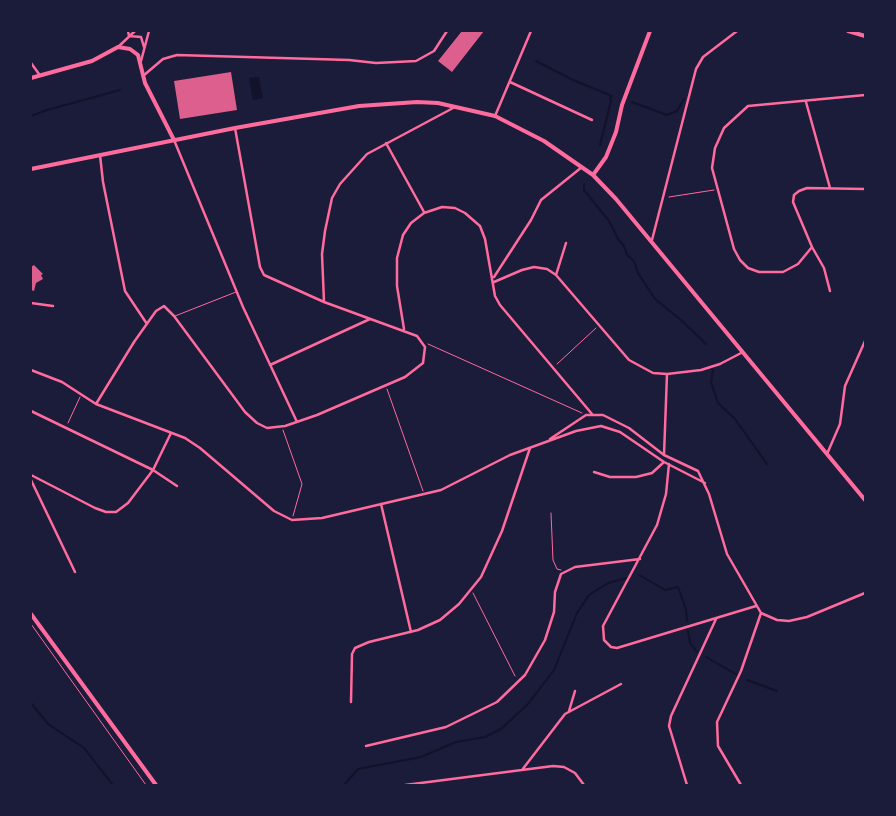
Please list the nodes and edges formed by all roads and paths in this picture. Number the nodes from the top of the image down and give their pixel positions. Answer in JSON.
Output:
{"nodes":[{"id":1,"x":128,"y":31,"type":"edge"},
{"id":2,"x":136,"y":31,"type":"edge"},
{"id":3,"x":150,"y":31,"type":"edge"},
{"id":4,"x":448,"y":31,"type":"edge"},
{"id":5,"x":531,"y":31,"type":"edge"},
{"id":6,"x":650,"y":31,"type":"edge"},
{"id":7,"x":737,"y":31,"type":"edge"},
{"id":8,"x":848,"y":31,"type":"edge"},
{"id":9,"x":129,"y":36,"type":"junction"},
{"id":10,"x":865,"y":36,"type":"edge"},
{"id":11,"x":118,"y":47,"type":"junction"},
{"id":12,"x":144,"y":48,"type":"junction"},
{"id":13,"x":141,"y":62,"type":"junction"},
{"id":14,"x":31,"y":63,"type":"edge"},
{"id":15,"x":39,"y":74,"type":"junction"},
{"id":16,"x":143,"y":76,"type":"junction"},
{"id":17,"x":31,"y":78,"type":"edge"},
{"id":18,"x":510,"y":82,"type":"junction"},
{"id":19,"x":865,"y":95,"type":"edge"},
{"id":20,"x":806,"y":102,"type":"junction"},
{"id":21,"x":455,"y":108,"type":"junction"},
{"id":22,"x":495,"y":116,"type":"junction"},
{"id":23,"x":592,"y":120,"type":"dead end"},
{"id":24,"x":235,"y":128,"type":"junction"},
{"id":25,"x":174,"y":140,"type":"junction"},
{"id":26,"x":386,"y":143,"type":"junction"},
{"id":27,"x":100,"y":155,"type":"junction"},
{"id":28,"x":582,"y":167,"type":"junction"},
{"id":29,"x":31,"y":169,"type":"edge"},
{"id":30,"x":593,"y":175,"type":"junction"},
{"id":31,"x":830,"y":188,"type":"junction"},
{"id":32,"x":865,"y":189,"type":"edge"},
{"id":33,"x":717,"y":190,"type":"junction"},
{"id":34,"x":663,"y":198,"type":"junction"},
{"id":35,"x":424,"y":212,"type":"junction"},
{"id":36,"x":652,"y":240,"type":"junction"},
{"id":37,"x":566,"y":243,"type":"dead end"},
{"id":38,"x":812,"y":247,"type":"junction"},
{"id":39,"x":556,"y":275,"type":"junction"},
{"id":40,"x":493,"y":280,"type":"junction"},
{"id":41,"x":237,"y":291,"type":"junction"},
{"id":42,"x":830,"y":291,"type":"dead end"},
{"id":43,"x":31,"y":302,"type":"edge"},
{"id":44,"x":324,"y":302,"type":"junction"},
{"id":45,"x":53,"y":306,"type":"dead end"},
{"id":46,"x":174,"y":316,"type":"junction"},
{"id":47,"x":372,"y":318,"type":"junction"},
{"id":48,"x":147,"y":324,"type":"junction"},
{"id":49,"x":599,"y":326,"type":"junction"},
{"id":50,"x":404,"y":329,"type":"junction"},
{"id":51,"x":865,"y":341,"type":"edge"},
{"id":52,"x":423,"y":342,"type":"junction"},
{"id":53,"x":743,"y":352,"type":"junction"},
{"id":54,"x":270,"y":365,"type":"junction"},
{"id":55,"x":553,"y":368,"type":"junction"},
{"id":56,"x":31,"y":370,"type":"edge"},
{"id":57,"x":667,"y":374,"type":"junction"},
{"id":58,"x":385,"y":386,"type":"junction"},
{"id":59,"x":81,"y":395,"type":"junction"},
{"id":60,"x":96,"y":404,"type":"junction"},
{"id":61,"x":31,"y":411,"type":"edge"},
{"id":62,"x":37,"y":414,"type":"junction"},
{"id":63,"x":592,"y":414,"type":"junction"},
{"id":64,"x":586,"y":415,"type":"junction"},
{"id":65,"x":31,"y":416,"type":"edge"},
{"id":66,"x":297,"y":422,"type":"junction"},
{"id":67,"x":283,"y":426,"type":"junction"},
{"id":68,"x":65,"y":428,"type":"junction"},
{"id":69,"x":170,"y":434,"type":"junction"},
{"id":70,"x":547,"y":441,"type":"junction"},
{"id":71,"x":530,"y":448,"type":"junction"},
{"id":72,"x":664,"y":455,"type":"junction"},
{"id":73,"x":826,"y":456,"type":"junction"},
{"id":74,"x":664,"y":462,"type":"junction"},
{"id":75,"x":669,"y":464,"type":"junction"},
{"id":76,"x":153,"y":470,"type":"junction"},
{"id":77,"x":594,"y":472,"type":"dead end"},
{"id":78,"x":31,"y":475,"type":"edge"},
{"id":79,"x":31,"y":480,"type":"edge"},
{"id":80,"x":705,"y":483,"type":"junction"},
{"id":81,"x":177,"y":486,"type":"dead end"},
{"id":82,"x":424,"y":495,"type":"junction"},
{"id":83,"x":865,"y":500,"type":"edge"},
{"id":84,"x":381,"y":504,"type":"junction"},
{"id":85,"x":551,"y":513,"type":"dead end"},
{"id":86,"x":292,"y":520,"type":"junction"},
{"id":87,"x":640,"y":559,"type":"junction"},
{"id":88,"x":567,"y":570,"type":"junction"},
{"id":89,"x":74,"y":572,"type":"dead end"},
{"id":90,"x":472,"y":590,"type":"junction"},
{"id":91,"x":865,"y":593,"type":"edge"},
{"id":92,"x":756,"y":606,"type":"junction"},
{"id":93,"x":761,"y":613,"type":"junction"},
{"id":94,"x":31,"y":614,"type":"edge"},
{"id":95,"x":716,"y":618,"type":"junction"},
{"id":96,"x":31,"y":624,"type":"edge"},
{"id":97,"x":411,"y":632,"type":"junction"},
{"id":98,"x":519,"y":682,"type":"junction"},
{"id":99,"x":621,"y":684,"type":"dead end"},
{"id":100,"x":575,"y":691,"type":"dead end"},
{"id":101,"x":351,"y":702,"type":"dead end"},
{"id":102,"x":569,"y":711,"type":"junction"},
{"id":103,"x":366,"y":746,"type":"dead end"},
{"id":104,"x":522,"y":770,"type":"junction"},
{"id":105,"x":146,"y":785,"type":"edge"},
{"id":106,"x":156,"y":785,"type":"edge"},
{"id":107,"x":406,"y":785,"type":"edge"},
{"id":108,"x":584,"y":785,"type":"edge"},
{"id":109,"x":686,"y":785,"type":"edge"},
{"id":110,"x":741,"y":785,"type":"edge"}],
"edges":[{"from":1,"to":9,"type":"street"},
{"from":2,"to":9,"type":"street"},
{"from":3,"to":12,"type":"street"},
{"from":4,"to":16,"type":"street"},
{"from":5,"to":18,"type":"street"},
{"from":6,"to":30,"type":"main road"},
{"from":7,"to":34,"type":"street"},
{"from":8,"to":10,"type":"main road"},
{"from":9,"to":11,"type":"street"},
{"from":9,"to":12,"type":"street"},
{"from":11,"to":13,"type":"main road"},
{"from":11,"to":15,"type":"main road"},
{"from":12,"to":13,"type":"street"},
{"from":13,"to":16,"type":"main road"},
{"from":14,"to":15,"type":"street"},
{"from":15,"to":17,"type":"main road"},
{"from":16,"to":25,"type":"main road"},
{"from":18,"to":22,"type":"street"},
{"from":18,"to":23,"type":"street"},
{"from":19,"to":20,"type":"street"},
{"from":20,"to":31,"type":"street"},
{"from":20,"to":33,"type":"street"},
{"from":21,"to":22,"type":"main road"},
{"from":21,"to":24,"type":"main road"},
{"from":21,"to":26,"type":"street"},
{"from":22,"to":28,"type":"main road"},
{"from":24,"to":25,"type":"main road"},
{"from":24,"to":44,"type":"street"},
{"from":25,"to":27,"type":"main road"},
{"from":25,"to":41,"type":"street"},
{"from":26,"to":35,"type":"street"},
{"from":26,"to":44,"type":"street"},
{"from":27,"to":29,"type":"main road"},
{"from":27,"to":48,"type":"street"},
{"from":28,"to":30,"type":"main road"},
{"from":28,"to":40,"type":"street"},
{"from":30,"to":36,"type":"main road"},
{"from":31,"to":32,"type":"street"},
{"from":31,"to":38,"type":"street"},
{"from":33,"to":34,"type":"path"},
{"from":33,"to":38,"type":"street"},
{"from":34,"to":36,"type":"street"},
{"from":35,"to":40,"type":"street"},
{"from":35,"to":50,"type":"street"},
{"from":36,"to":53,"type":"main road"},
{"from":37,"to":39,"type":"street"},
{"from":38,"to":42,"type":"street"},
{"from":39,"to":40,"type":"street"},
{"from":39,"to":49,"type":"street"},
{"from":40,"to":55,"type":"street"},
{"from":41,"to":46,"type":"lane"},
{"from":41,"to":54,"type":"street"},
{"from":43,"to":45,"type":"street"},
{"from":44,"to":47,"type":"street"},
{"from":46,"to":48,"type":"street"},
{"from":46,"to":67,"type":"street"},
{"from":47,"to":50,"type":"street"},
{"from":47,"to":54,"type":"street"},
{"from":48,"to":60,"type":"street"},
{"from":49,"to":55,"type":"path"},
{"from":49,"to":57,"type":"street"},
{"from":50,"to":52,"type":"street"},
{"from":51,"to":73,"type":"street"},
{"from":52,"to":58,"type":"street"},
{"from":52,"to":64,"type":"path"},
{"from":53,"to":57,"type":"street"},
{"from":53,"to":73,"type":"main road"},
{"from":54,"to":66,"type":"street"},
{"from":55,"to":63,"type":"street"},
{"from":56,"to":59,"type":"street"},
{"from":57,"to":72,"type":"street"},
{"from":58,"to":66,"type":"street"},
{"from":58,"to":82,"type":"path"},
{"from":59,"to":60,"type":"street"},
{"from":59,"to":68,"type":"path"},
{"from":60,"to":69,"type":"street"},
{"from":61,"to":62,"type":"street"},
{"from":62,"to":65,"type":"street"},
{"from":62,"to":68,"type":"street"},
{"from":63,"to":64,"type":"street"},
{"from":63,"to":72,"type":"street"},
{"from":64,"to":70,"type":"street"},
{"from":66,"to":67,"type":"street"},
{"from":67,"to":86,"type":"path"},
{"from":68,"to":76,"type":"street"},
{"from":69,"to":76,"type":"street"},
{"from":69,"to":86,"type":"street"},
{"from":70,"to":71,"type":"street"},
{"from":70,"to":74,"type":"street"},
{"from":71,"to":82,"type":"street"},
{"from":71,"to":90,"type":"street"},
{"from":72,"to":80,"type":"street"},
{"from":73,"to":83,"type":"main road"},
{"from":74,"to":75,"type":"street"},
{"from":74,"to":77,"type":"street"},
{"from":75,"to":80,"type":"street"},
{"from":75,"to":87,"type":"street"},
{"from":76,"to":78,"type":"street"},
{"from":76,"to":81,"type":"street"},
{"from":79,"to":89,"type":"street"},
{"from":80,"to":92,"type":"street"},
{"from":82,"to":84,"type":"street"},
{"from":84,"to":86,"type":"street"},
{"from":84,"to":97,"type":"street"},
{"from":85,"to":88,"type":"path"},
{"from":87,"to":88,"type":"street"},
{"from":87,"to":95,"type":"street"},
{"from":88,"to":98,"type":"street"},
{"from":90,"to":97,"type":"street"},
{"from":90,"to":98,"type":"path"},
{"from":91,"to":93,"type":"street"},
{"from":92,"to":93,"type":"street"},
{"from":92,"to":95,"type":"street"},
{"from":93,"to":110,"type":"street"},
{"from":94,"to":106,"type":"main road"},
{"from":95,"to":109,"type":"street"},
{"from":96,"to":105,"type":"path"},
{"from":97,"to":101,"type":"street"},
{"from":98,"to":103,"type":"street"},
{"from":99,"to":102,"type":"street"},
{"from":100,"to":102,"type":"street"},
{"from":102,"to":104,"type":"street"},
{"from":104,"to":107,"type":"street"},
{"from":104,"to":108,"type":"street"}]}
